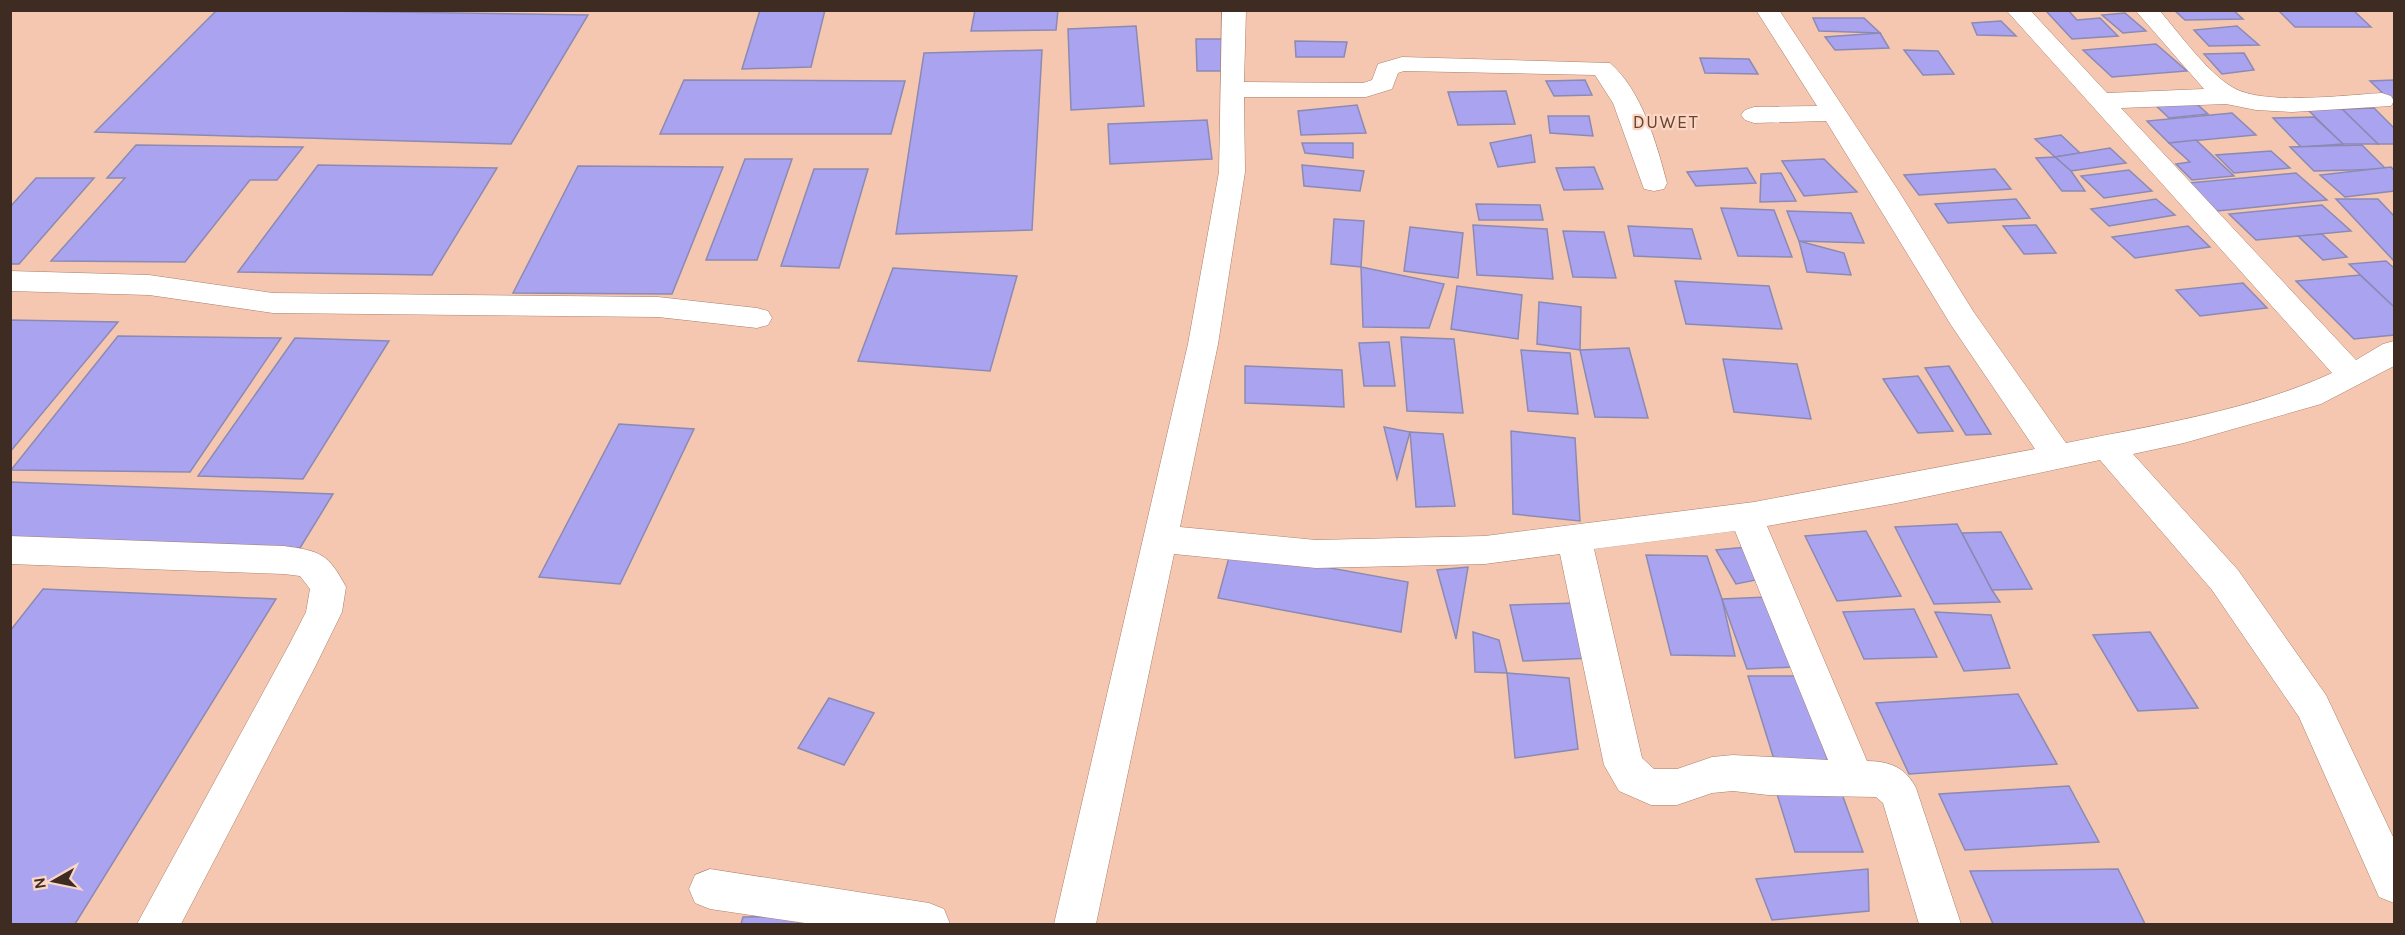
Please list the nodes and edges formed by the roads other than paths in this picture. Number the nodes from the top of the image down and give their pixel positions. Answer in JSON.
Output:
{"nodes":[{"id":1,"x":1234,"y":10,"type":"edge"},
{"id":2,"x":1767,"y":10,"type":"edge"},
{"id":3,"x":2017,"y":10,"type":"edge"},
{"id":4,"x":2146,"y":10,"type":"edge"},
{"id":5,"x":1231,"y":89,"type":"junction"},
{"id":6,"x":2228,"y":96,"type":"junction"},
{"id":7,"x":2100,"y":101,"type":"junction"},
{"id":8,"x":2382,"y":101,"type":"dead end"},
{"id":9,"x":1833,"y":113,"type":"junction"},
{"id":10,"x":1754,"y":115,"type":"dead end"},
{"id":11,"x":1654,"y":183,"type":"dead end"},
{"id":12,"x":10,"y":281,"type":"edge"},
{"id":13,"x":757,"y":318,"type":"dead end"},
{"id":14,"x":2394,"y":352,"type":"edge"},
{"id":15,"x":2353,"y":376,"type":"junction"},
{"id":16,"x":2107,"y":446,"type":"junction"},
{"id":17,"x":2057,"y":456,"type":"junction"},
{"id":18,"x":1746,"y":516,"type":"junction"},
{"id":19,"x":1574,"y":538,"type":"junction"},
{"id":20,"x":1160,"y":539,"type":"junction"},
{"id":21,"x":10,"y":550,"type":"edge"},
{"id":22,"x":1855,"y":778,"type":"junction"},
{"id":23,"x":2394,"y":883,"type":"edge"},
{"id":24,"x":710,"y":889,"type":"dead end"},
{"id":25,"x":158,"y":924,"type":"edge"},
{"id":26,"x":928,"y":924,"type":"edge"},
{"id":27,"x":1075,"y":924,"type":"edge"},
{"id":28,"x":1940,"y":924,"type":"edge"}],
"edges":[{"from":1,"to":5,"type":"street"},
{"from":2,"to":9,"type":"street"},
{"from":3,"to":7,"type":"street"},
{"from":4,"to":6,"type":"street"},
{"from":5,"to":11,"type":"street"},
{"from":5,"to":20,"type":"street"},
{"from":6,"to":7,"type":"street"},
{"from":6,"to":8,"type":"street"},
{"from":7,"to":15,"type":"street"},
{"from":9,"to":10,"type":"street"},
{"from":9,"to":17,"type":"street"},
{"from":12,"to":13,"type":"street"},
{"from":14,"to":15,"type":"street"},
{"from":15,"to":16,"type":"street"},
{"from":16,"to":17,"type":"street"},
{"from":16,"to":23,"type":"street"},
{"from":17,"to":18,"type":"street"},
{"from":18,"to":19,"type":"street"},
{"from":18,"to":22,"type":"street"},
{"from":19,"to":20,"type":"street"},
{"from":19,"to":22,"type":"street"},
{"from":20,"to":27,"type":"street"},
{"from":21,"to":25,"type":"street"},
{"from":22,"to":28,"type":"street"},
{"from":24,"to":26,"type":"street"}]}
